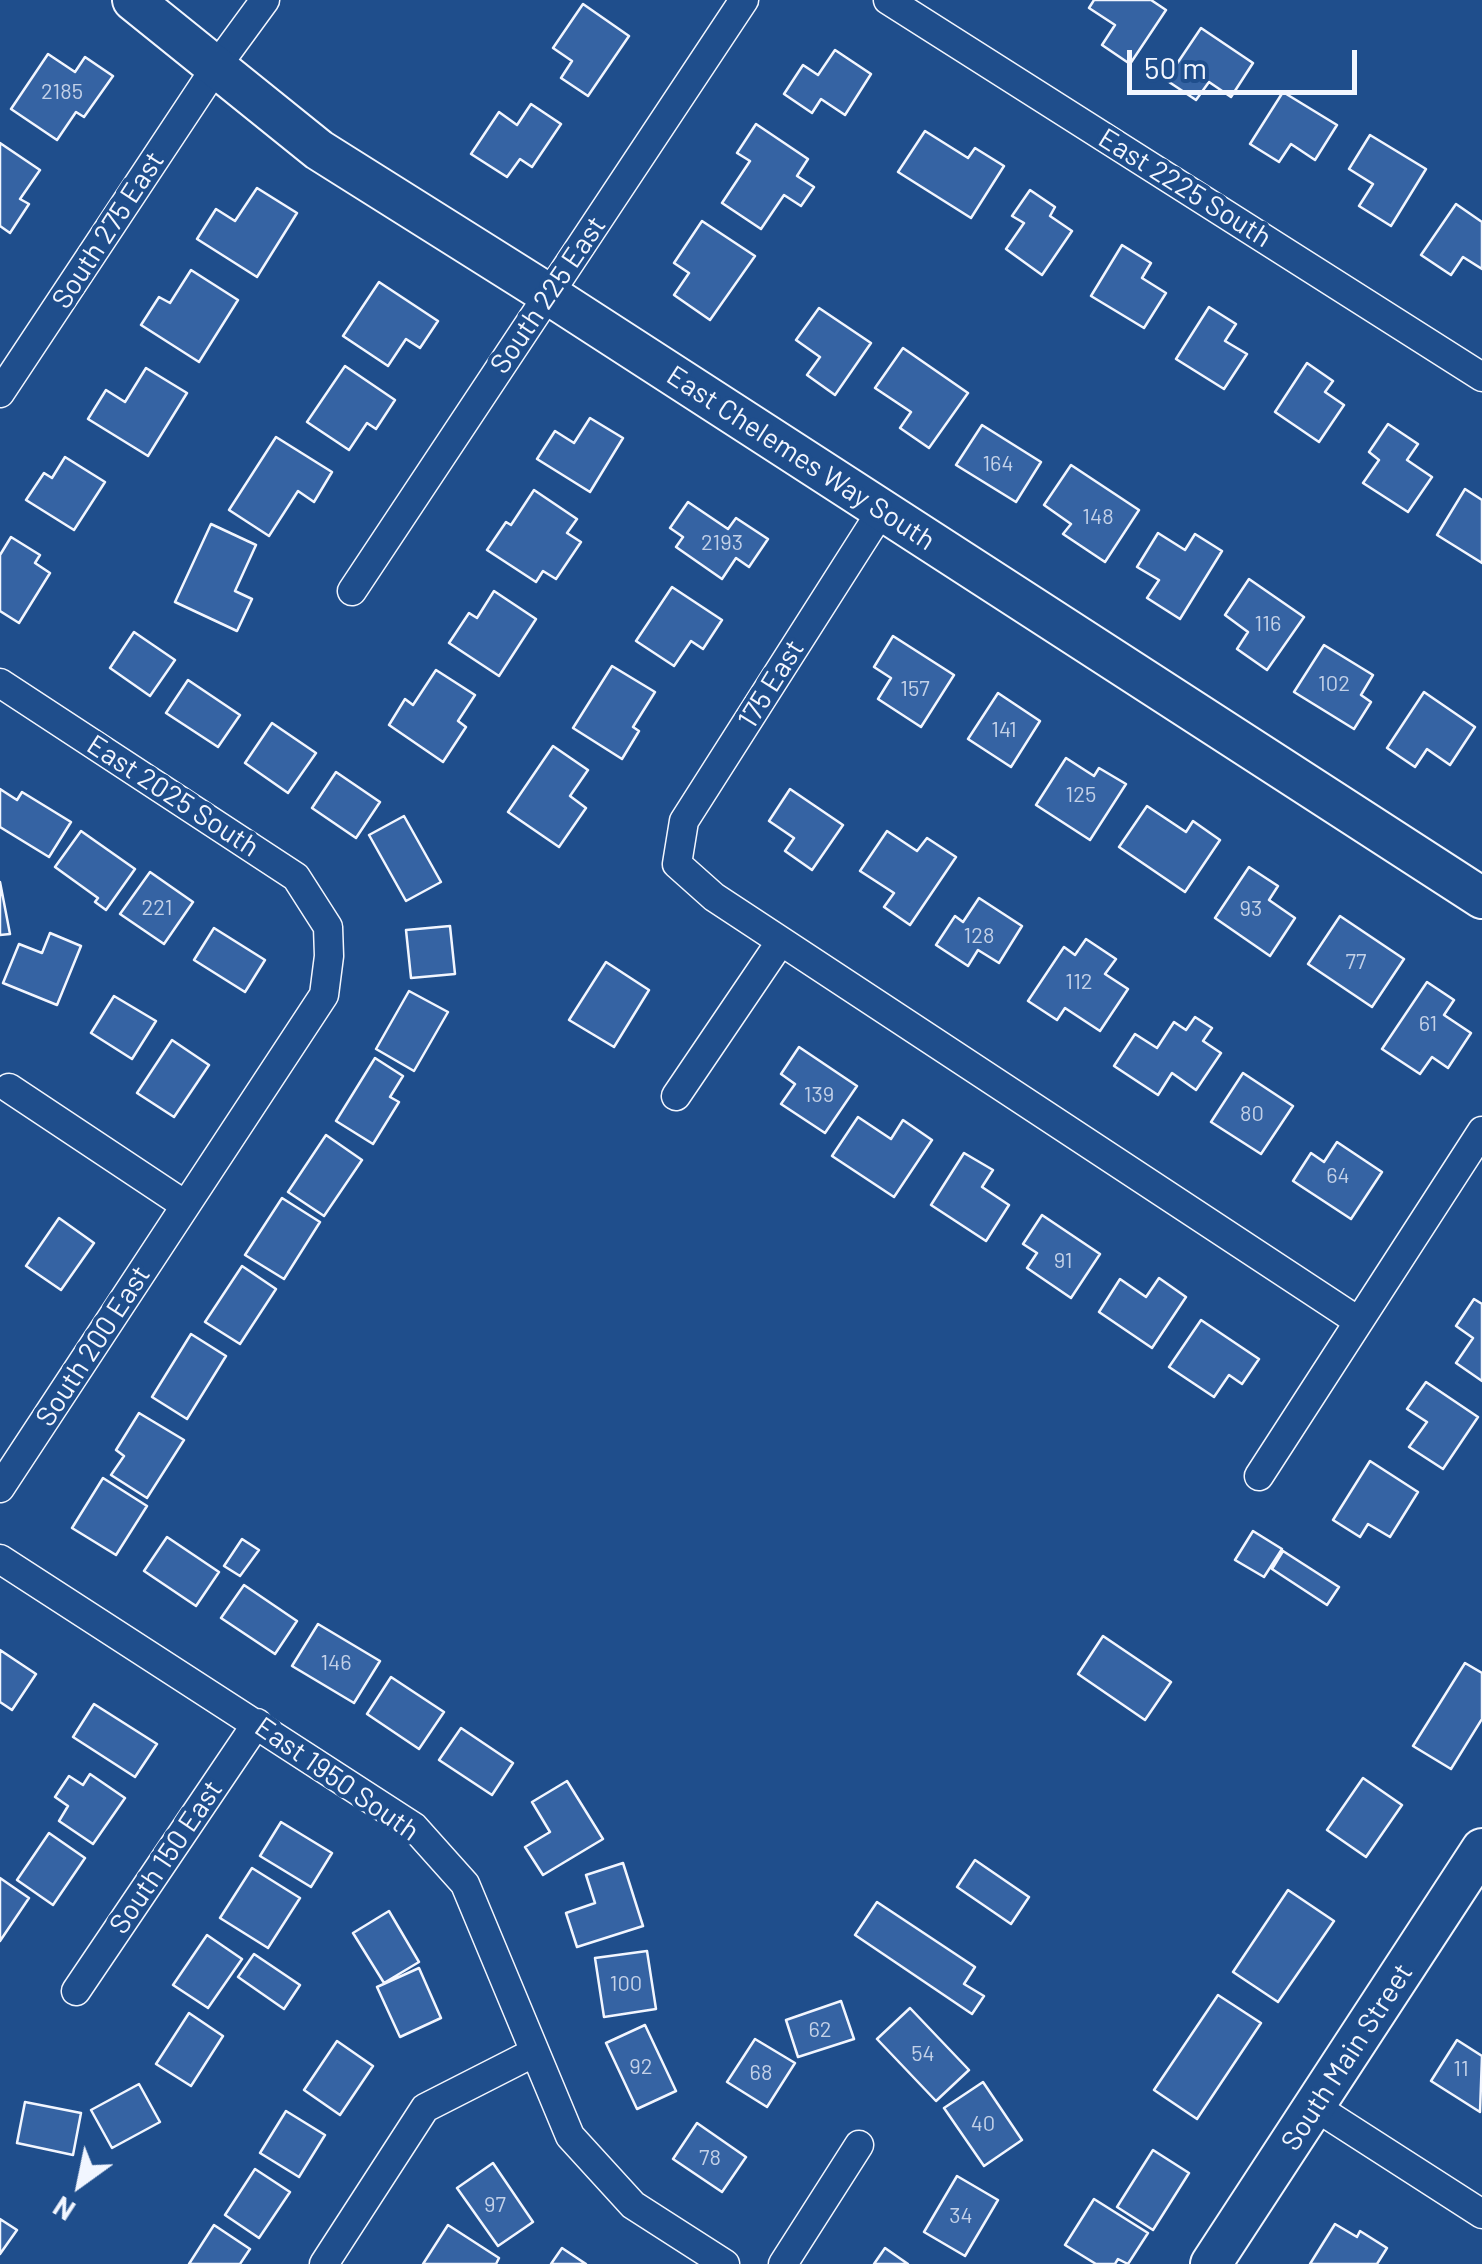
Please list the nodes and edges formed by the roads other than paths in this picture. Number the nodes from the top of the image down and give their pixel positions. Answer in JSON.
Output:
{"nodes":[{"id":1,"x":133,"y":0,"type":"edge"},
{"id":2,"x":265,"y":0,"type":"edge"},
{"id":3,"x":744,"y":0,"type":"edge"},
{"id":4,"x":888,"y":0,"type":"edge"},
{"id":5,"x":216,"y":66,"type":"junction"},
{"id":6,"x":548,"y":294,"type":"junction"},
{"id":7,"x":1482,"y":377,"type":"edge"},
{"id":8,"x":0,"y":394,"type":"edge"},
{"id":9,"x":882,"y":510,"type":"junction"},
{"id":10,"x":352,"y":590,"type":"dead end"},
{"id":11,"x":0,"y":683,"type":"edge"},
{"id":12,"x":1482,"y":898,"type":"edge"},
{"id":13,"x":328,"y":927,"type":"joint"},
{"id":14,"x":781,"y":941,"type":"junction"},
{"id":15,"x":9,"y":1088,"type":"dead end"},
{"id":16,"x":676,"y":1096,"type":"dead end"},
{"id":17,"x":1482,"y":1132,"type":"edge"},
{"id":18,"x":186,"y":1205,"type":"junction"},
{"id":19,"x":1358,"y":1320,"type":"junction"},
{"id":20,"x":1259,"y":1476,"type":"dead end"},
{"id":21,"x":0,"y":1488,"type":"edge"},
{"id":22,"x":0,"y":1560,"type":"edge"},
{"id":23,"x":258,"y":1723,"type":"junction"},
{"id":24,"x":1482,"y":1849,"type":"edge"},
{"id":25,"x":76,"y":1991,"type":"dead end"},
{"id":26,"x":535,"y":2052,"type":"junction"},
{"id":27,"x":1314,"y":2106,"type":"junction"},
{"id":28,"x":859,"y":2146,"type":"dead end"},
{"id":29,"x":1482,"y":2214,"type":"edge"},
{"id":30,"x":324,"y":2264,"type":"edge"},
{"id":31,"x":725,"y":2264,"type":"edge"},
{"id":32,"x":783,"y":2264,"type":"edge"},
{"id":33,"x":1211,"y":2264,"type":"edge"}],
"edges":[{"from":1,"to":5,"type":"street","name":"East Chelemes Way South"},
{"from":2,"to":5,"type":"street","name":"South 275 East"},
{"from":3,"to":6,"type":"street","name":"South 225 East"},
{"from":4,"to":7,"type":"street","name":"East 2225 South"},
{"from":5,"to":6,"type":"street","name":"East Chelemes Way South"},
{"from":5,"to":8,"type":"street","name":"South 275 East"},
{"from":6,"to":9,"type":"street","name":"East Chelemes Way South"},
{"from":6,"to":10,"type":"street","name":"South 225 East"},
{"from":9,"to":12,"type":"street","name":"East Chelemes Way South"},
{"from":9,"to":14,"type":"street","name":"175 East"},
{"from":11,"to":13,"type":"street","name":"East 2025 South"},
{"from":13,"to":18,"type":"street","name":"South 200 East"},
{"from":14,"to":16,"type":"street"},
{"from":14,"to":19,"type":"street"},
{"from":15,"to":18,"type":"street"},
{"from":17,"to":19,"type":"street"},
{"from":18,"to":21,"type":"street","name":"South 200 East"},
{"from":19,"to":20,"type":"street"},
{"from":22,"to":23,"type":"street","name":"East 1950 South"},
{"from":23,"to":25,"type":"street","name":"South 150 East"},
{"from":23,"to":26,"type":"street","name":"East 1950 South"},
{"from":24,"to":27,"type":"street","name":"South Main Street"},
{"from":26,"to":30,"type":"street"},
{"from":26,"to":31,"type":"street","name":"East 1950 South"},
{"from":27,"to":29,"type":"street"},
{"from":27,"to":33,"type":"street","name":"South Main Street"},
{"from":28,"to":32,"type":"street"}]}
